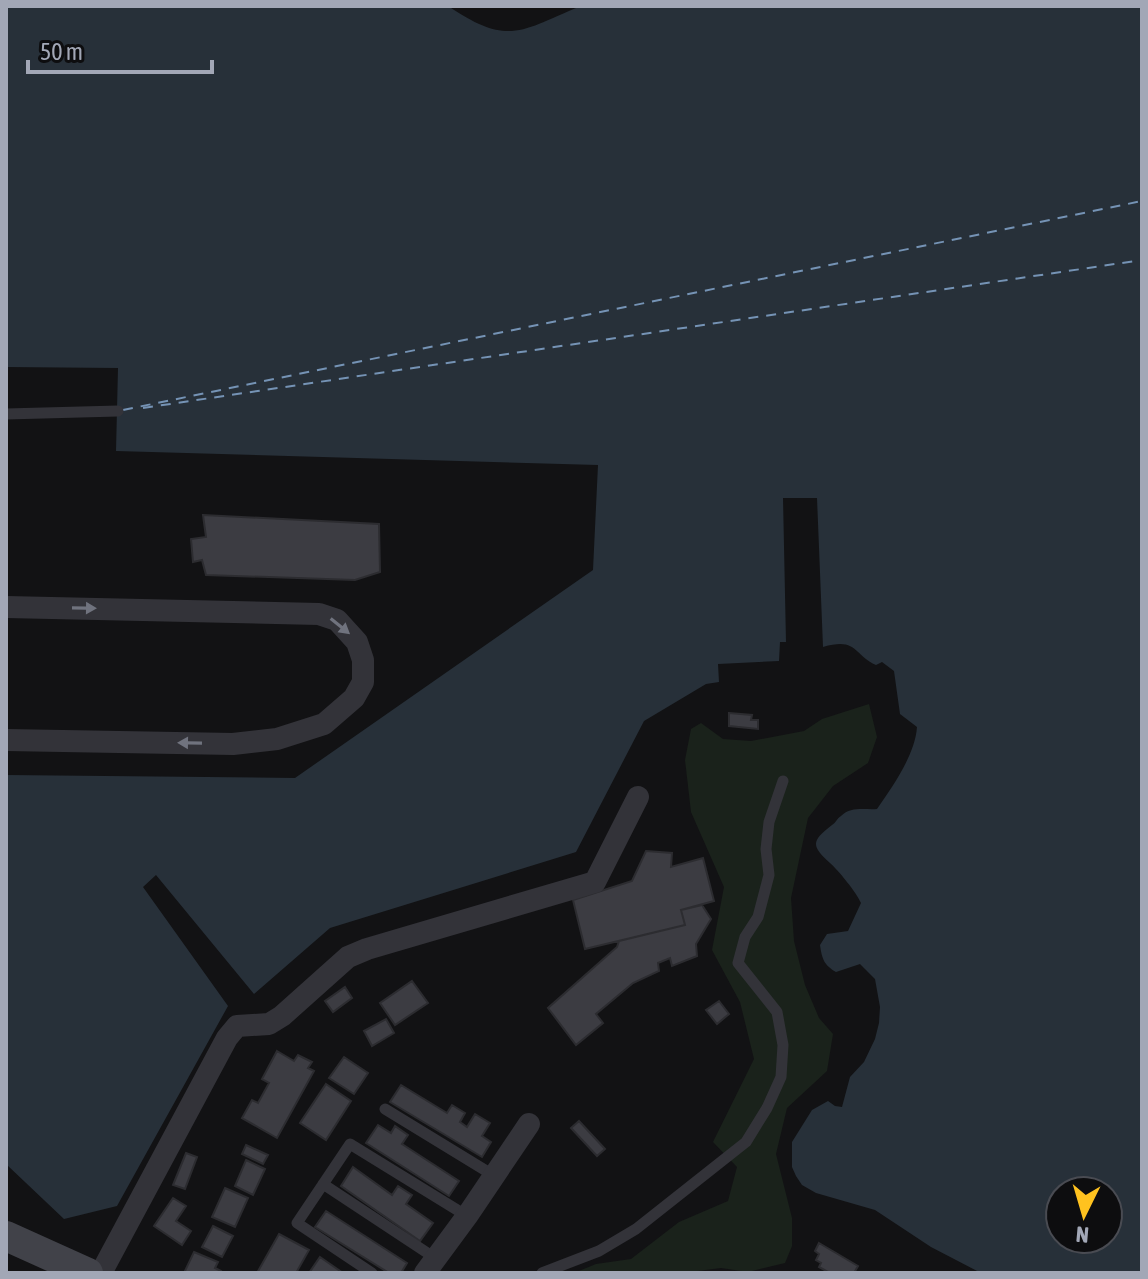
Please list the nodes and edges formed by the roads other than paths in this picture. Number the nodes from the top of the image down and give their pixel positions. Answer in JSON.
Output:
{"nodes":[{"id":1,"x":118,"y":411,"type":"dead end"},
{"id":2,"x":6,"y":414,"type":"edge"},
{"id":3,"x":6,"y":607,"type":"edge"},
{"id":4,"x":6,"y":740,"type":"edge"},
{"id":5,"x":783,"y":781,"type":"dead end"},
{"id":6,"x":638,"y":797,"type":"dead end"},
{"id":7,"x":385,"y":1109,"type":"dead end"},
{"id":8,"x":529,"y":1124,"type":"dead end"},
{"id":9,"x":493,"y":1175,"type":"junction"},
{"id":10,"x":323,"y":1184,"type":"junction"},
{"id":11,"x":467,"y":1216,"type":"junction"},
{"id":12,"x":6,"y":1236,"type":"edge"},
{"id":13,"x":430,"y":1266,"type":"edge"},
{"id":14,"x":86,"y":1273,"type":"edge"},
{"id":15,"x":101,"y":1273,"type":"edge"},
{"id":16,"x":372,"y":1273,"type":"edge"},
{"id":17,"x":542,"y":1273,"type":"edge"}],
"edges":[{"from":1,"to":2,"type":"lane"},
{"from":3,"to":4,"type":"street","one_way":true},
{"from":5,"to":17,"type":"lane"},
{"from":6,"to":15,"type":"street"},
{"from":7,"to":9,"type":"lane"},
{"from":8,"to":9,"type":"street"},
{"from":9,"to":11,"type":"street"},
{"from":10,"to":11,"type":"lane"},
{"from":10,"to":13,"type":"lane"},
{"from":10,"to":16,"type":"lane"},
{"from":11,"to":13,"type":"street"},
{"from":12,"to":14,"type":"street"}]}
